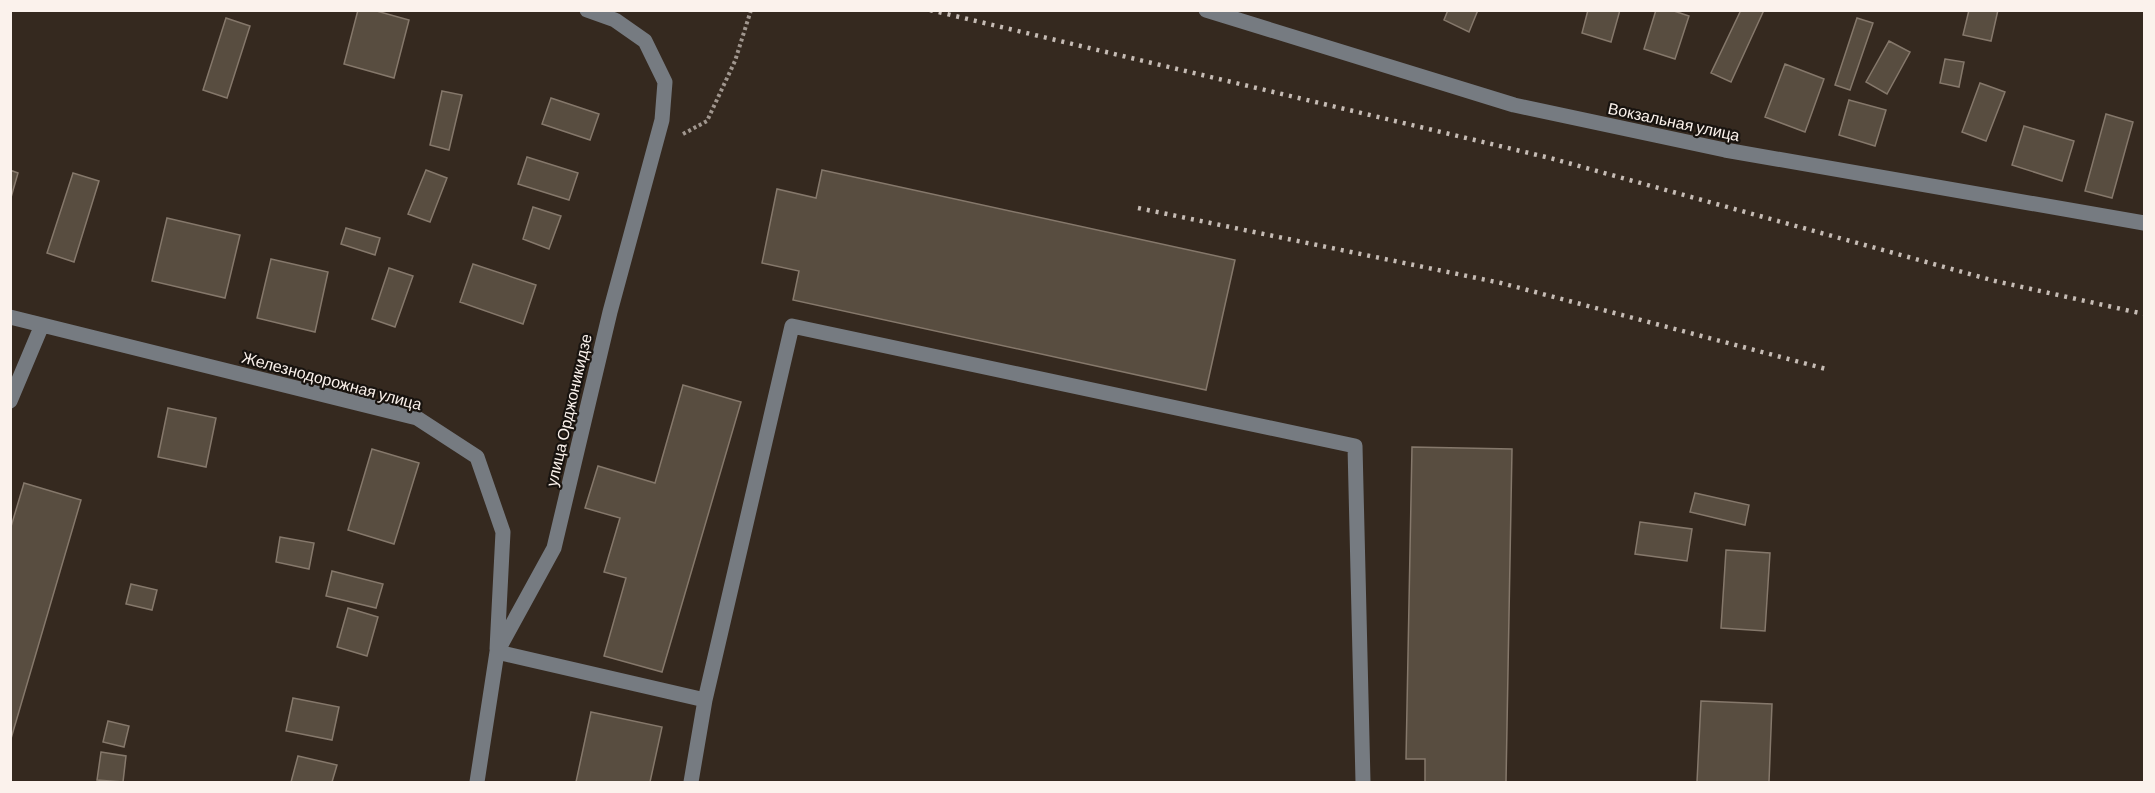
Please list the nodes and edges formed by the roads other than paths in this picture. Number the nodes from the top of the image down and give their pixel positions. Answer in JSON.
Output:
{"nodes":[{"id":1,"x":587,"y":10,"type":"edge"},
{"id":2,"x":1206,"y":10,"type":"edge"},
{"id":3,"x":2145,"y":223,"type":"edge"},
{"id":4,"x":10,"y":317,"type":"edge"},
{"id":5,"x":42,"y":325,"type":"junction"},
{"id":6,"x":10,"y":401,"type":"edge"},
{"id":7,"x":497,"y":652,"type":"junction"},
{"id":8,"x":705,"y":700,"type":"junction"},
{"id":9,"x":477,"y":783,"type":"edge"},
{"id":10,"x":691,"y":783,"type":"edge"},
{"id":11,"x":1364,"y":783,"type":"edge"}],
"edges":[{"from":1,"to":7,"type":"street","name":"улица Орджоникидзе"},
{"from":2,"to":3,"type":"street","name":"Вокзальная улица"},
{"from":4,"to":5,"type":"street","name":"Железнодорожная улица"},
{"from":5,"to":6,"type":"street"},
{"from":5,"to":7,"type":"street","name":"Железнодорожная улица"},
{"from":7,"to":8,"type":"street"},
{"from":7,"to":9,"type":"street","name":"улица Орджоникидзе"},
{"from":8,"to":10,"type":"street"},
{"from":8,"to":11,"type":"street"}]}
